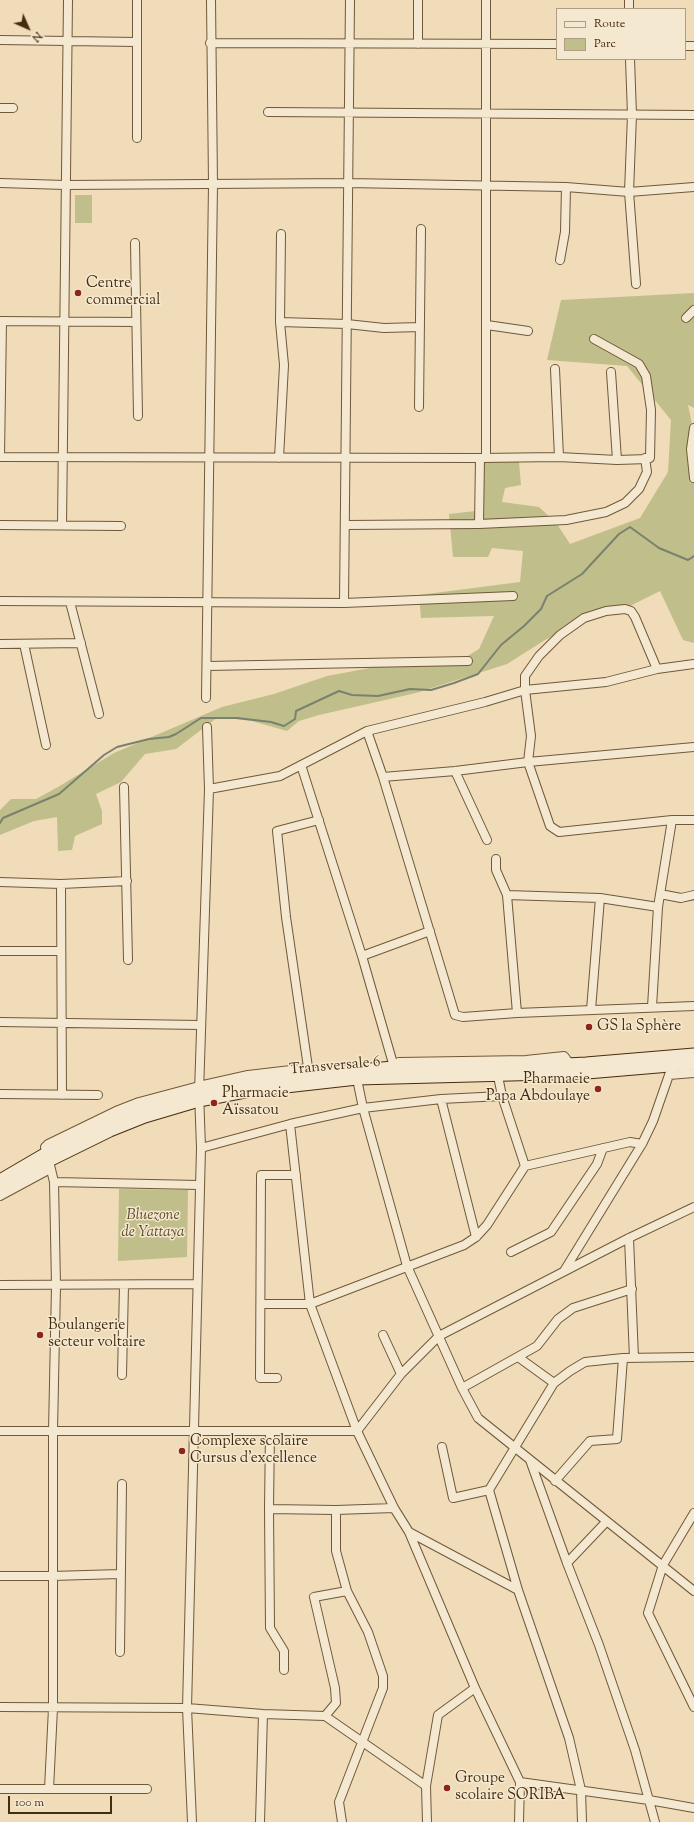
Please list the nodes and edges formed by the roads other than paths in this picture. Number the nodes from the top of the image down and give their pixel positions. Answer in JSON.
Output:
{"nodes":[{"id":1,"x":68,"y":0,"type":"edge"},
{"id":2,"x":137,"y":0,"type":"edge"},
{"id":3,"x":211,"y":0,"type":"edge"},
{"id":4,"x":350,"y":0,"type":"edge"},
{"id":5,"x":418,"y":0,"type":"edge"},
{"id":6,"x":486,"y":0,"type":"edge"},
{"id":7,"x":0,"y":40,"type":"edge"},
{"id":8,"x":67,"y":41,"type":"junction"},
{"id":9,"x":137,"y":42,"type":"junction"},
{"id":10,"x":210,"y":44,"type":"junction"},
{"id":11,"x":350,"y":44,"type":"junction"},
{"id":12,"x":418,"y":44,"type":"junction"},
{"id":13,"x":486,"y":44,"type":"junction"},
{"id":14,"x":556,"y":44,"type":"edge"},
{"id":15,"x":630,"y":60,"type":"edge"},
{"id":16,"x":0,"y":108,"type":"edge"},
{"id":17,"x":13,"y":108,"type":"dead end"},
{"id":18,"x":268,"y":112,"type":"dead end"},
{"id":19,"x":349,"y":112,"type":"junction"},
{"id":20,"x":486,"y":114,"type":"junction"},
{"id":21,"x":632,"y":115,"type":"junction"},
{"id":22,"x":694,"y":115,"type":"edge"},
{"id":23,"x":137,"y":138,"type":"dead end"},
{"id":24,"x":0,"y":183,"type":"edge"},
{"id":25,"x":348,"y":183,"type":"junction"},
{"id":26,"x":213,"y":184,"type":"junction"},
{"id":27,"x":65,"y":185,"type":"junction"},
{"id":28,"x":485,"y":185,"type":"junction"},
{"id":29,"x":566,"y":187,"type":"junction"},
{"id":30,"x":694,"y":187,"type":"edge"},
{"id":31,"x":629,"y":192,"type":"junction"},
{"id":32,"x":421,"y":229,"type":"dead end"},
{"id":33,"x":281,"y":234,"type":"dead end"},
{"id":34,"x":135,"y":243,"type":"dead end"},
{"id":35,"x":560,"y":260,"type":"dead end"},
{"id":36,"x":636,"y":284,"type":"dead end"},
{"id":37,"x":694,"y":310,"type":"edge"},
{"id":38,"x":686,"y":318,"type":"dead end"},
{"id":39,"x":1,"y":321,"type":"edge"},
{"id":40,"x":64,"y":322,"type":"junction"},
{"id":41,"x":136,"y":322,"type":"junction"},
{"id":42,"x":280,"y":322,"type":"junction"},
{"id":43,"x":347,"y":324,"type":"junction"},
{"id":44,"x":487,"y":325,"type":"junction"},
{"id":45,"x":420,"y":327,"type":"junction"},
{"id":46,"x":528,"y":331,"type":"dead end"},
{"id":47,"x":594,"y":339,"type":"dead end"},
{"id":48,"x":555,"y":369,"type":"dead end"},
{"id":49,"x":611,"y":372,"type":"dead end"},
{"id":50,"x":419,"y":407,"type":"dead end"},
{"id":51,"x":138,"y":416,"type":"dead end"},
{"id":52,"x":694,"y":428,"type":"edge"},
{"id":53,"x":63,"y":456,"type":"junction"},
{"id":54,"x":0,"y":457,"type":"edge"},
{"id":55,"x":559,"y":457,"type":"junction"},
{"id":56,"x":209,"y":458,"type":"junction"},
{"id":57,"x":279,"y":458,"type":"junction"},
{"id":58,"x":345,"y":458,"type":"junction"},
{"id":59,"x":483,"y":458,"type":"junction"},
{"id":60,"x":645,"y":458,"type":"junction"},
{"id":61,"x":617,"y":460,"type":"junction"},
{"id":62,"x":694,"y":478,"type":"edge"},
{"id":63,"x":0,"y":524,"type":"edge"},
{"id":64,"x":479,"y":524,"type":"junction"},
{"id":65,"x":62,"y":525,"type":"junction"},
{"id":66,"x":345,"y":525,"type":"junction"},
{"id":67,"x":121,"y":526,"type":"dead end"},
{"id":68,"x":513,"y":596,"type":"dead end"},
{"id":69,"x":0,"y":601,"type":"edge"},
{"id":70,"x":70,"y":602,"type":"junction"},
{"id":71,"x":207,"y":603,"type":"junction"},
{"id":72,"x":344,"y":603,"type":"junction"},
{"id":73,"x":81,"y":643,"type":"junction"},
{"id":74,"x":0,"y":644,"type":"edge"},
{"id":75,"x":24,"y":644,"type":"junction"},
{"id":76,"x":468,"y":661,"type":"dead end"},
{"id":77,"x":694,"y":664,"type":"edge"},
{"id":78,"x":207,"y":666,"type":"junction"},
{"id":79,"x":657,"y":669,"type":"junction"},
{"id":80,"x":525,"y":690,"type":"junction"},
{"id":81,"x":206,"y":698,"type":"dead end"},
{"id":82,"x":99,"y":714,"type":"dead end"},
{"id":83,"x":207,"y":727,"type":"dead end"},
{"id":84,"x":367,"y":731,"type":"junction"},
{"id":85,"x":46,"y":745,"type":"dead end"},
{"id":86,"x":694,"y":747,"type":"edge"},
{"id":87,"x":528,"y":762,"type":"junction"},
{"id":88,"x":301,"y":765,"type":"junction"},
{"id":89,"x":455,"y":771,"type":"junction"},
{"id":90,"x":383,"y":777,"type":"junction"},
{"id":91,"x":124,"y":787,"type":"dead end"},
{"id":92,"x":209,"y":789,"type":"junction"},
{"id":93,"x":319,"y":820,"type":"junction"},
{"id":94,"x":672,"y":820,"type":"junction"},
{"id":95,"x":694,"y":820,"type":"edge"},
{"id":96,"x":487,"y":840,"type":"dead end"},
{"id":97,"x":496,"y":859,"type":"dead end"},
{"id":98,"x":127,"y":881,"type":"junction"},
{"id":99,"x":0,"y":882,"type":"edge"},
{"id":100,"x":61,"y":884,"type":"junction"},
{"id":101,"x":660,"y":894,"type":"junction"},
{"id":102,"x":694,"y":895,"type":"edge"},
{"id":103,"x":506,"y":896,"type":"junction"},
{"id":104,"x":600,"y":898,"type":"junction"},
{"id":105,"x":658,"y":907,"type":"junction"},
{"id":106,"x":430,"y":931,"type":"junction"},
{"id":107,"x":0,"y":951,"type":"edge"},
{"id":108,"x":61,"y":952,"type":"junction"},
{"id":109,"x":362,"y":956,"type":"junction"},
{"id":110,"x":128,"y":960,"type":"dead end"},
{"id":111,"x":694,"y":1006,"type":"edge"},
{"id":112,"x":652,"y":1007,"type":"junction"},
{"id":113,"x":591,"y":1010,"type":"junction"},
{"id":114,"x":517,"y":1013,"type":"junction"},
{"id":115,"x":0,"y":1022,"type":"edge"},
{"id":116,"x":61,"y":1022,"type":"junction"},
{"id":117,"x":200,"y":1025,"type":"junction"},
{"id":118,"x":694,"y":1054,"type":"edge"},
{"id":119,"x":393,"y":1064,"type":"junction"},
{"id":120,"x":694,"y":1064,"type":"edge"},
{"id":121,"x":672,"y":1070,"type":"junction"},
{"id":122,"x":308,"y":1071,"type":"junction"},
{"id":123,"x":694,"y":1073,"type":"edge"},
{"id":124,"x":498,"y":1076,"type":"junction"},
{"id":125,"x":357,"y":1079,"type":"junction"},
{"id":126,"x":199,"y":1093,"type":"junction"},
{"id":127,"x":0,"y":1094,"type":"edge"},
{"id":128,"x":62,"y":1094,"type":"junction"},
{"id":129,"x":98,"y":1095,"type":"dead end"},
{"id":130,"x":502,"y":1096,"type":"junction"},
{"id":131,"x":441,"y":1099,"type":"junction"},
{"id":132,"x":363,"y":1108,"type":"junction"},
{"id":133,"x":290,"y":1124,"type":"junction"},
{"id":134,"x":642,"y":1144,"type":"junction"},
{"id":135,"x":201,"y":1148,"type":"junction"},
{"id":136,"x":603,"y":1148,"type":"junction"},
{"id":137,"x":48,"y":1161,"type":"junction"},
{"id":138,"x":525,"y":1166,"type":"junction"},
{"id":139,"x":296,"y":1175,"type":"junction"},
{"id":140,"x":0,"y":1180,"type":"edge"},
{"id":141,"x":54,"y":1182,"type":"junction"},
{"id":142,"x":199,"y":1185,"type":"junction"},
{"id":143,"x":0,"y":1190,"type":"edge"},
{"id":144,"x":0,"y":1196,"type":"edge"},
{"id":145,"x":694,"y":1207,"type":"edge"},
{"id":146,"x":476,"y":1237,"type":"junction"},
{"id":147,"x":629,"y":1238,"type":"junction"},
{"id":148,"x":511,"y":1252,"type":"dead end"},
{"id":149,"x":407,"y":1266,"type":"junction"},
{"id":150,"x":564,"y":1272,"type":"junction"},
{"id":151,"x":197,"y":1284,"type":"junction"},
{"id":152,"x":0,"y":1285,"type":"edge"},
{"id":153,"x":124,"y":1285,"type":"junction"},
{"id":154,"x":56,"y":1286,"type":"junction"},
{"id":155,"x":632,"y":1289,"type":"junction"},
{"id":156,"x":261,"y":1304,"type":"junction"},
{"id":157,"x":310,"y":1304,"type":"junction"},
{"id":158,"x":383,"y":1335,"type":"dead end"},
{"id":159,"x":439,"y":1336,"type":"junction"},
{"id":160,"x":518,"y":1357,"type":"junction"},
{"id":161,"x":694,"y":1357,"type":"edge"},
{"id":162,"x":623,"y":1358,"type":"junction"},
{"id":163,"x":634,"y":1358,"type":"junction"},
{"id":164,"x":401,"y":1374,"type":"junction"},
{"id":165,"x":122,"y":1376,"type":"dead end"},
{"id":166,"x":277,"y":1378,"type":"dead end"},
{"id":167,"x":554,"y":1383,"type":"junction"},
{"id":168,"x":462,"y":1388,"type":"junction"},
{"id":169,"x":0,"y":1431,"type":"edge"},
{"id":170,"x":53,"y":1431,"type":"junction"},
{"id":171,"x":193,"y":1431,"type":"junction"},
{"id":172,"x":270,"y":1431,"type":"junction"},
{"id":173,"x":357,"y":1431,"type":"junction"},
{"id":174,"x":515,"y":1446,"type":"junction"},
{"id":175,"x":442,"y":1447,"type":"dead end"},
{"id":176,"x":530,"y":1459,"type":"junction"},
{"id":177,"x":555,"y":1481,"type":"junction"},
{"id":178,"x":122,"y":1484,"type":"dead end"},
{"id":179,"x":489,"y":1490,"type":"junction"},
{"id":180,"x":394,"y":1508,"type":"junction"},
{"id":181,"x":269,"y":1509,"type":"junction"},
{"id":182,"x":336,"y":1510,"type":"junction"},
{"id":183,"x":694,"y":1513,"type":"edge"},
{"id":184,"x":606,"y":1522,"type":"junction"},
{"id":185,"x":409,"y":1532,"type":"junction"},
{"id":186,"x":567,"y":1563,"type":"junction"},
{"id":187,"x":663,"y":1565,"type":"junction"},
{"id":188,"x":120,"y":1574,"type":"junction"},
{"id":189,"x":0,"y":1576,"type":"edge"},
{"id":190,"x":52,"y":1576,"type":"junction"},
{"id":191,"x":518,"y":1590,"type":"junction"},
{"id":192,"x":347,"y":1591,"type":"junction"},
{"id":193,"x":694,"y":1591,"type":"edge"},
{"id":194,"x":120,"y":1652,"type":"dead end"},
{"id":195,"x":284,"y":1670,"type":"dead end"},
{"id":196,"x":475,"y":1688,"type":"junction"},
{"id":197,"x":0,"y":1707,"type":"edge"},
{"id":198,"x":694,"y":1707,"type":"edge"},
{"id":199,"x":53,"y":1708,"type":"junction"},
{"id":200,"x":187,"y":1708,"type":"junction"},
{"id":201,"x":263,"y":1714,"type":"junction"},
{"id":202,"x":325,"y":1716,"type":"junction"},
{"id":203,"x":362,"y":1743,"type":"junction"},
{"id":204,"x":520,"y":1782,"type":"junction"},
{"id":205,"x":426,"y":1786,"type":"junction"},
{"id":206,"x":0,"y":1789,"type":"edge"},
{"id":207,"x":49,"y":1789,"type":"junction"},
{"id":208,"x":147,"y":1789,"type":"dead end"},
{"id":209,"x":581,"y":1790,"type":"junction"},
{"id":210,"x":649,"y":1800,"type":"junction"},
{"id":211,"x":694,"y":1808,"type":"edge"},
{"id":212,"x":192,"y":1822,"type":"edge"},
{"id":213,"x":260,"y":1822,"type":"edge"},
{"id":214,"x":342,"y":1822,"type":"edge"},
{"id":215,"x":426,"y":1822,"type":"edge"},
{"id":216,"x":519,"y":1822,"type":"edge"},
{"id":217,"x":582,"y":1822,"type":"edge"},
{"id":218,"x":655,"y":1822,"type":"edge"}],
"edges":[{"from":1,"to":8,"type":"street"},
{"from":2,"to":9,"type":"street"},
{"from":3,"to":10,"type":"street"},
{"from":4,"to":11,"type":"street"},
{"from":5,"to":12,"type":"street"},
{"from":6,"to":13,"type":"street"},
{"from":7,"to":8,"type":"street"},
{"from":8,"to":9,"type":"street"},
{"from":8,"to":27,"type":"street"},
{"from":9,"to":23,"type":"street"},
{"from":10,"to":11,"type":"street"},
{"from":10,"to":26,"type":"street"},
{"from":11,"to":12,"type":"street"},
{"from":11,"to":19,"type":"street"},
{"from":12,"to":13,"type":"street"},
{"from":13,"to":14,"type":"street"},
{"from":13,"to":20,"type":"street"},
{"from":15,"to":21,"type":"street"},
{"from":16,"to":17,"type":"street"},
{"from":18,"to":19,"type":"street"},
{"from":19,"to":20,"type":"street"},
{"from":19,"to":25,"type":"street"},
{"from":20,"to":21,"type":"street"},
{"from":20,"to":28,"type":"street"},
{"from":21,"to":22,"type":"street"},
{"from":21,"to":31,"type":"street"},
{"from":24,"to":27,"type":"street"},
{"from":25,"to":26,"type":"street"},
{"from":25,"to":28,"type":"street"},
{"from":25,"to":43,"type":"street"},
{"from":26,"to":27,"type":"street"},
{"from":26,"to":56,"type":"street"},
{"from":27,"to":40,"type":"street"},
{"from":28,"to":29,"type":"street"},
{"from":28,"to":44,"type":"street"},
{"from":29,"to":31,"type":"street"},
{"from":29,"to":35,"type":"street"},
{"from":30,"to":31,"type":"street"},
{"from":31,"to":36,"type":"street"},
{"from":32,"to":45,"type":"street"},
{"from":33,"to":42,"type":"street"},
{"from":34,"to":41,"type":"street"},
{"from":37,"to":38,"type":"street"},
{"from":39,"to":40,"type":"street"},
{"from":39,"to":54,"type":"street"},
{"from":40,"to":41,"type":"street"},
{"from":40,"to":53,"type":"street"},
{"from":41,"to":51,"type":"street"},
{"from":42,"to":43,"type":"street"},
{"from":42,"to":57,"type":"street"},
{"from":43,"to":45,"type":"street"},
{"from":43,"to":58,"type":"street"},
{"from":44,"to":46,"type":"street"},
{"from":44,"to":59,"type":"street"},
{"from":45,"to":50,"type":"street"},
{"from":47,"to":60,"type":"street"},
{"from":48,"to":55,"type":"street"},
{"from":49,"to":61,"type":"street"},
{"from":52,"to":62,"type":"street"},
{"from":53,"to":54,"type":"street"},
{"from":53,"to":56,"type":"street"},
{"from":53,"to":65,"type":"street"},
{"from":55,"to":59,"type":"street"},
{"from":55,"to":61,"type":"street"},
{"from":56,"to":57,"type":"street"},
{"from":56,"to":71,"type":"street"},
{"from":57,"to":58,"type":"street"},
{"from":58,"to":59,"type":"street"},
{"from":58,"to":66,"type":"street"},
{"from":59,"to":64,"type":"street"},
{"from":60,"to":61,"type":"street"},
{"from":60,"to":64,"type":"street"},
{"from":63,"to":65,"type":"street"},
{"from":64,"to":66,"type":"street"},
{"from":65,"to":67,"type":"street"},
{"from":66,"to":72,"type":"street"},
{"from":68,"to":72,"type":"street"},
{"from":69,"to":70,"type":"street"},
{"from":70,"to":71,"type":"street"},
{"from":70,"to":73,"type":"street"},
{"from":71,"to":72,"type":"street"},
{"from":71,"to":78,"type":"street"},
{"from":73,"to":75,"type":"street"},
{"from":73,"to":82,"type":"street"},
{"from":74,"to":75,"type":"street"},
{"from":75,"to":85,"type":"street"},
{"from":76,"to":78,"type":"street"},
{"from":77,"to":79,"type":"street"},
{"from":78,"to":81,"type":"street"},
{"from":79,"to":80,"type":"street"},
{"from":79,"to":80,"type":"street"},
{"from":80,"to":84,"type":"street"},
{"from":80,"to":87,"type":"street"},
{"from":83,"to":92,"type":"street"},
{"from":84,"to":88,"type":"street"},
{"from":84,"to":90,"type":"street"},
{"from":86,"to":87,"type":"street"},
{"from":87,"to":89,"type":"street"},
{"from":87,"to":94,"type":"street"},
{"from":88,"to":92,"type":"street"},
{"from":88,"to":93,"type":"street"},
{"from":89,"to":90,"type":"street"},
{"from":89,"to":96,"type":"street"},
{"from":90,"to":106,"type":"street"},
{"from":91,"to":98,"type":"street"},
{"from":92,"to":117,"type":"street"},
{"from":93,"to":109,"type":"street"},
{"from":93,"to":122,"type":"street"},
{"from":94,"to":95,"type":"street"},
{"from":94,"to":101,"type":"street"},
{"from":97,"to":103,"type":"street"},
{"from":98,"to":100,"type":"street"},
{"from":98,"to":110,"type":"street"},
{"from":99,"to":100,"type":"street"},
{"from":100,"to":108,"type":"street"},
{"from":101,"to":102,"type":"street"},
{"from":101,"to":105,"type":"street"},
{"from":103,"to":104,"type":"street"},
{"from":103,"to":114,"type":"street"},
{"from":104,"to":105,"type":"street"},
{"from":104,"to":113,"type":"street"},
{"from":105,"to":112,"type":"street"},
{"from":106,"to":109,"type":"street"},
{"from":106,"to":114,"type":"street"},
{"from":107,"to":108,"type":"street"},
{"from":108,"to":116,"type":"street"},
{"from":109,"to":119,"type":"street"},
{"from":111,"to":112,"type":"street"},
{"from":112,"to":113,"type":"street"},
{"from":113,"to":114,"type":"street"},
{"from":115,"to":116,"type":"street"},
{"from":116,"to":117,"type":"street"},
{"from":116,"to":128,"type":"street"},
{"from":117,"to":126,"type":"street"},
{"from":118,"to":119,"type":"main road","name":"Transversale 6"},
{"from":119,"to":122,"type":"main road","name":"Transversale 6"},
{"from":120,"to":121,"type":"main road","name":"Transversale 6"},
{"from":121,"to":123,"type":"street"},
{"from":121,"to":124,"type":"main road","name":"Transversale 6"},
{"from":121,"to":134,"type":"street"},
{"from":122,"to":126,"type":"main road","name":"Transversale 6"},
{"from":124,"to":125,"type":"main road","name":"Transversale 6"},
{"from":124,"to":130,"type":"street"},
{"from":125,"to":126,"type":"main road","name":"Transversale 6"},
{"from":125,"to":132,"type":"street"},
{"from":126,"to":135,"type":"street"},
{"from":126,"to":137,"type":"main road","name":"Transversale 6"},
{"from":126,"to":137,"type":"main road","name":"Transversale 6"},
{"from":127,"to":128,"type":"street"},
{"from":128,"to":129,"type":"street"},
{"from":130,"to":131,"type":"street"},
{"from":130,"to":138,"type":"street"},
{"from":131,"to":132,"type":"street"},
{"from":131,"to":146,"type":"street"},
{"from":132,"to":133,"type":"street"},
{"from":132,"to":149,"type":"street"},
{"from":133,"to":135,"type":"street"},
{"from":133,"to":139,"type":"street"},
{"from":134,"to":136,"type":"street"},
{"from":134,"to":150,"type":"street"},
{"from":135,"to":142,"type":"street"},
{"from":136,"to":138,"type":"street"},
{"from":136,"to":148,"type":"street"},
{"from":137,"to":140,"type":"main road","name":"Transversale 6"},
{"from":137,"to":141,"type":"street"},
{"from":137,"to":143,"type":"main road","name":"Transversale 6"},
{"from":137,"to":144,"type":"street"},
{"from":138,"to":146,"type":"street"},
{"from":139,"to":156,"type":"street"},
{"from":139,"to":157,"type":"street"},
{"from":141,"to":142,"type":"street"},
{"from":141,"to":154,"type":"street"},
{"from":142,"to":151,"type":"street"},
{"from":145,"to":147,"type":"street"},
{"from":146,"to":149,"type":"street"},
{"from":147,"to":150,"type":"street"},
{"from":147,"to":155,"type":"street"},
{"from":149,"to":157,"type":"street"},
{"from":149,"to":159,"type":"street"},
{"from":150,"to":159,"type":"street"},
{"from":151,"to":153,"type":"street"},
{"from":151,"to":171,"type":"street"},
{"from":152,"to":154,"type":"street"},
{"from":153,"to":154,"type":"street"},
{"from":153,"to":165,"type":"street"},
{"from":154,"to":170,"type":"street"},
{"from":155,"to":160,"type":"street"},
{"from":155,"to":163,"type":"street"},
{"from":156,"to":157,"type":"street"},
{"from":156,"to":166,"type":"street"},
{"from":157,"to":173,"type":"street"},
{"from":158,"to":164,"type":"street"},
{"from":159,"to":164,"type":"street"},
{"from":159,"to":168,"type":"street"},
{"from":160,"to":167,"type":"street"},
{"from":160,"to":168,"type":"street"},
{"from":161,"to":163,"type":"street"},
{"from":162,"to":163,"type":"street"},
{"from":162,"to":167,"type":"street"},
{"from":162,"to":177,"type":"street"},
{"from":164,"to":173,"type":"street"},
{"from":167,"to":174,"type":"street"},
{"from":168,"to":174,"type":"street"},
{"from":169,"to":170,"type":"street"},
{"from":170,"to":171,"type":"street"},
{"from":170,"to":190,"type":"street"},
{"from":171,"to":172,"type":"street"},
{"from":171,"to":200,"type":"street"},
{"from":172,"to":173,"type":"street"},
{"from":172,"to":181,"type":"street"},
{"from":173,"to":180,"type":"street"},
{"from":174,"to":176,"type":"street"},
{"from":174,"to":179,"type":"street"},
{"from":175,"to":179,"type":"street"},
{"from":176,"to":177,"type":"street"},
{"from":176,"to":186,"type":"street"},
{"from":177,"to":184,"type":"street"},
{"from":178,"to":188,"type":"street"},
{"from":179,"to":191,"type":"street"},
{"from":180,"to":182,"type":"street"},
{"from":180,"to":185,"type":"street"},
{"from":181,"to":182,"type":"street"},
{"from":181,"to":195,"type":"street"},
{"from":182,"to":192,"type":"street"},
{"from":183,"to":187,"type":"street"},
{"from":184,"to":186,"type":"street"},
{"from":184,"to":187,"type":"street"},
{"from":185,"to":191,"type":"street"},
{"from":185,"to":196,"type":"street"},
{"from":186,"to":210,"type":"street"},
{"from":187,"to":193,"type":"street"},
{"from":187,"to":198,"type":"street"},
{"from":188,"to":190,"type":"street"},
{"from":188,"to":194,"type":"street"},
{"from":189,"to":190,"type":"street"},
{"from":190,"to":199,"type":"street"},
{"from":191,"to":209,"type":"street"},
{"from":192,"to":202,"type":"street"},
{"from":192,"to":203,"type":"street"},
{"from":196,"to":204,"type":"street"},
{"from":196,"to":205,"type":"street"},
{"from":197,"to":199,"type":"street"},
{"from":199,"to":200,"type":"street"},
{"from":199,"to":207,"type":"street"},
{"from":200,"to":201,"type":"street"},
{"from":200,"to":212,"type":"street"},
{"from":201,"to":202,"type":"street"},
{"from":201,"to":213,"type":"street"},
{"from":202,"to":203,"type":"street"},
{"from":203,"to":205,"type":"street"},
{"from":203,"to":214,"type":"street"},
{"from":204,"to":209,"type":"street"},
{"from":204,"to":216,"type":"street"},
{"from":205,"to":215,"type":"street"},
{"from":206,"to":207,"type":"street"},
{"from":207,"to":208,"type":"street"},
{"from":209,"to":210,"type":"street"},
{"from":209,"to":217,"type":"street"},
{"from":210,"to":211,"type":"street"},
{"from":210,"to":218,"type":"street"}]}
